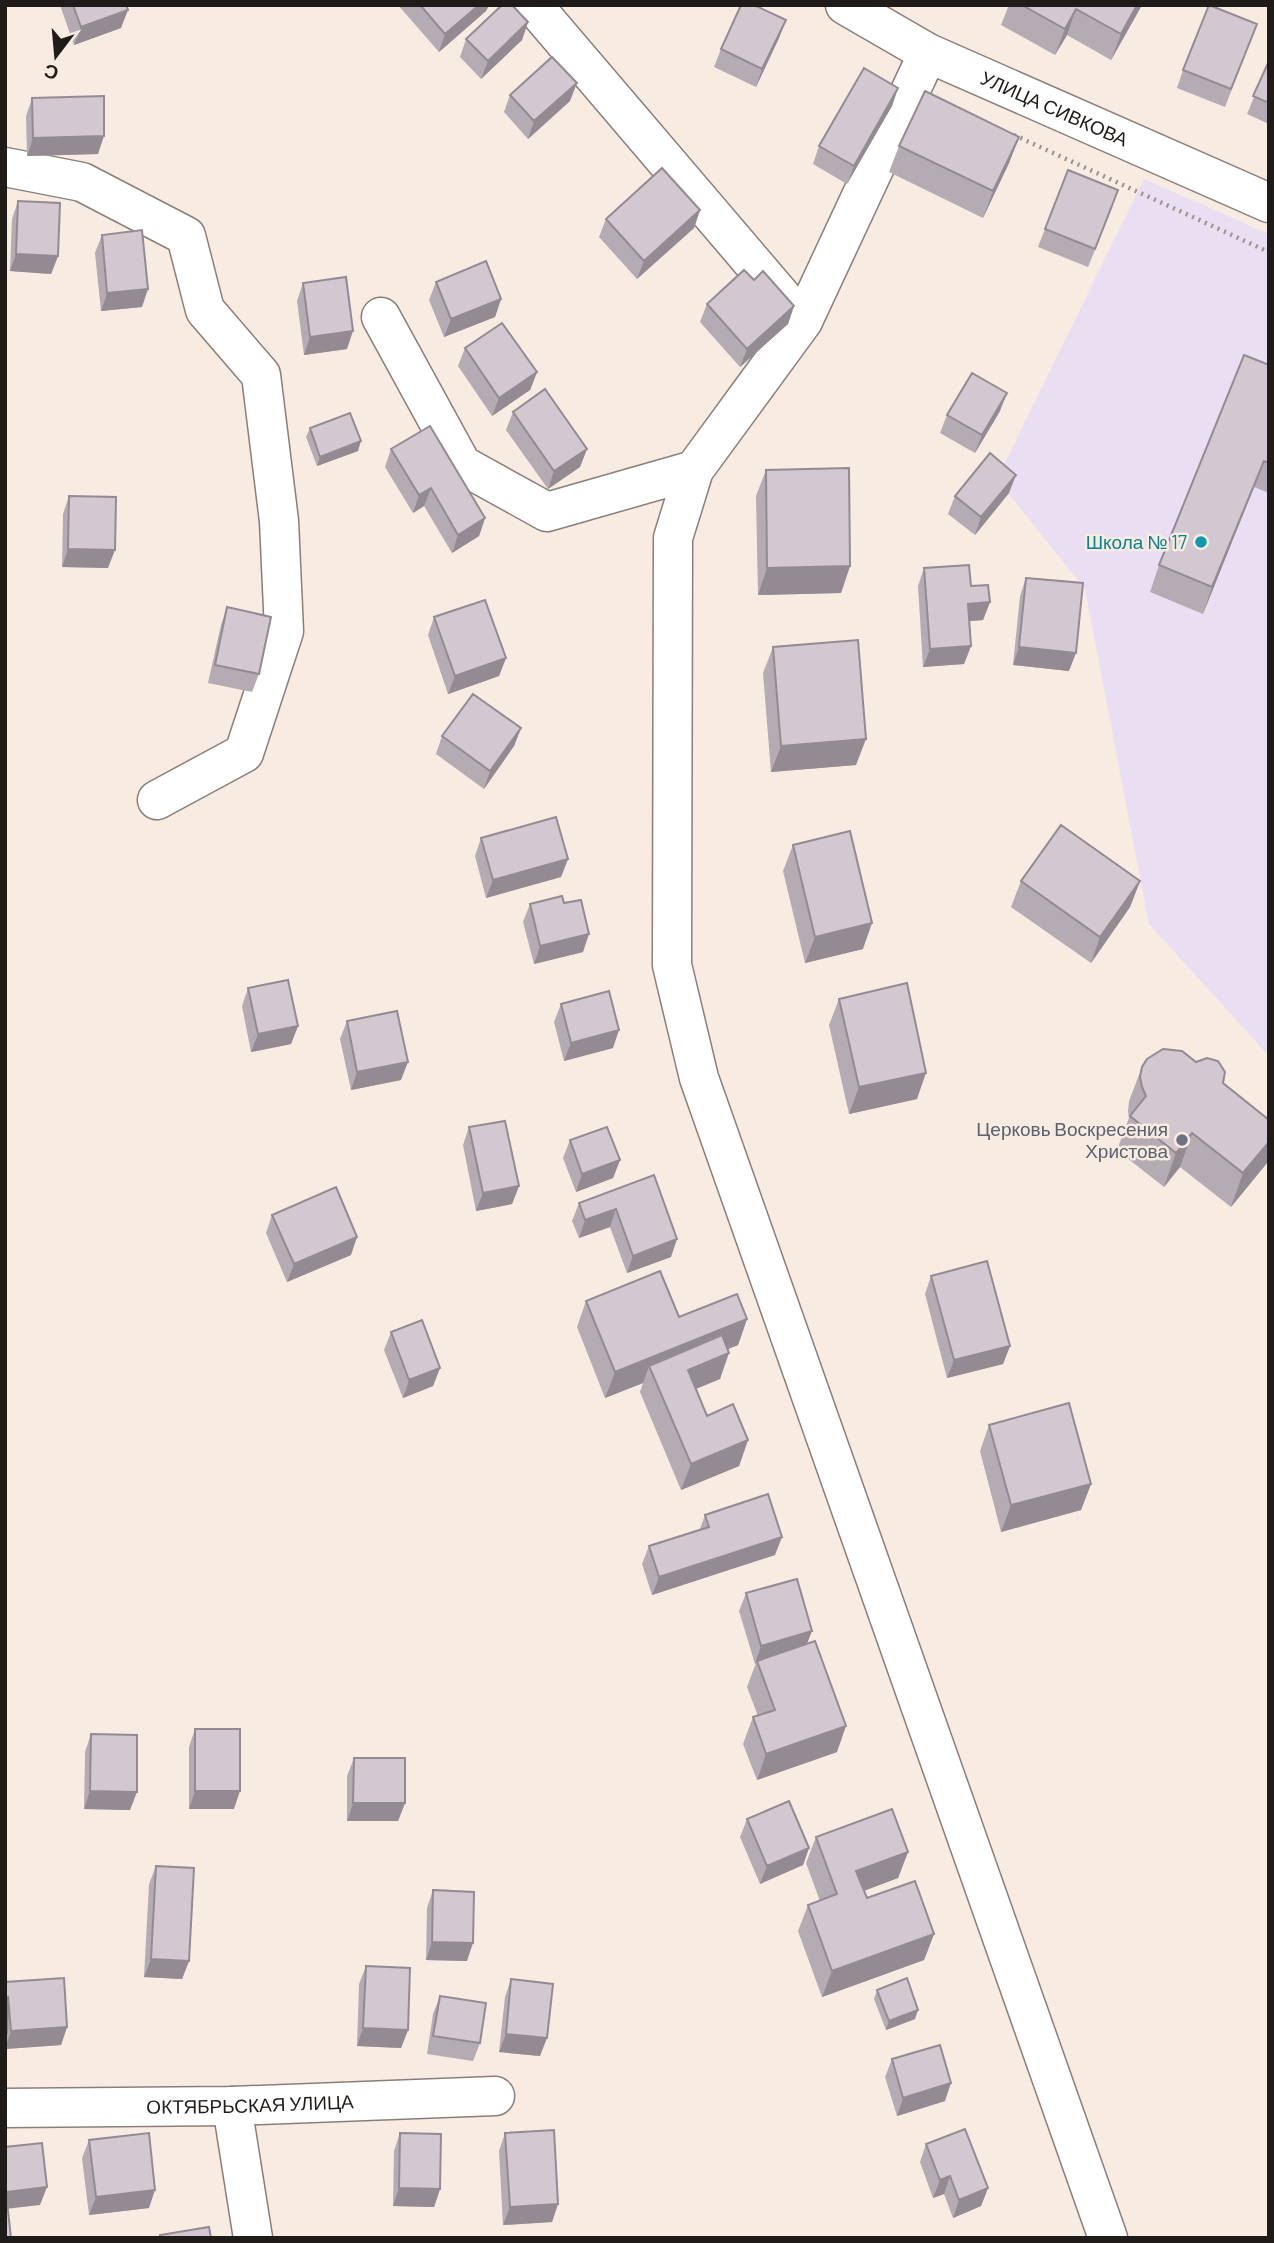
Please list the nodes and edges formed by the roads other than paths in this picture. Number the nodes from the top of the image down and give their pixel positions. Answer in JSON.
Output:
{"nodes":[{"id":1,"x":533,"y":5,"type":"edge"},
{"id":2,"x":845,"y":5,"type":"edge"},
{"id":3,"x":928,"y":53,"type":"junction"},
{"id":4,"x":5,"y":167,"type":"edge"},
{"id":5,"x":1269,"y":203,"type":"edge"},
{"id":6,"x":381,"y":317,"type":"dead end"},
{"id":7,"x":803,"y":321,"type":"junction"},
{"id":8,"x":694,"y":470,"type":"junction"},
{"id":9,"x":157,"y":800,"type":"dead end"},
{"id":10,"x":495,"y":2096,"type":"dead end"},
{"id":11,"x":232,"y":2106,"type":"junction"},
{"id":12,"x":5,"y":2109,"type":"edge"},
{"id":13,"x":253,"y":2238,"type":"edge"},
{"id":14,"x":1108,"y":2238,"type":"edge"}],
"edges":[{"from":1,"to":7,"type":"street"},
{"from":2,"to":3,"type":"street","name":"УЛИЦА СИВКОВА"},
{"from":3,"to":5,"type":"street","name":"УЛИЦА СИВКОВА"},
{"from":3,"to":7,"type":"street"},
{"from":4,"to":9,"type":"street"},
{"from":6,"to":8,"type":"street"},
{"from":7,"to":8,"type":"street"},
{"from":8,"to":14,"type":"street"},
{"from":10,"to":11,"type":"street","name":"ОКТЯБРЬСКАЯ УЛИЦА"},
{"from":11,"to":12,"type":"street","name":"ОКТЯБРЬСКАЯ УЛИЦА"},
{"from":11,"to":13,"type":"street"}]}
